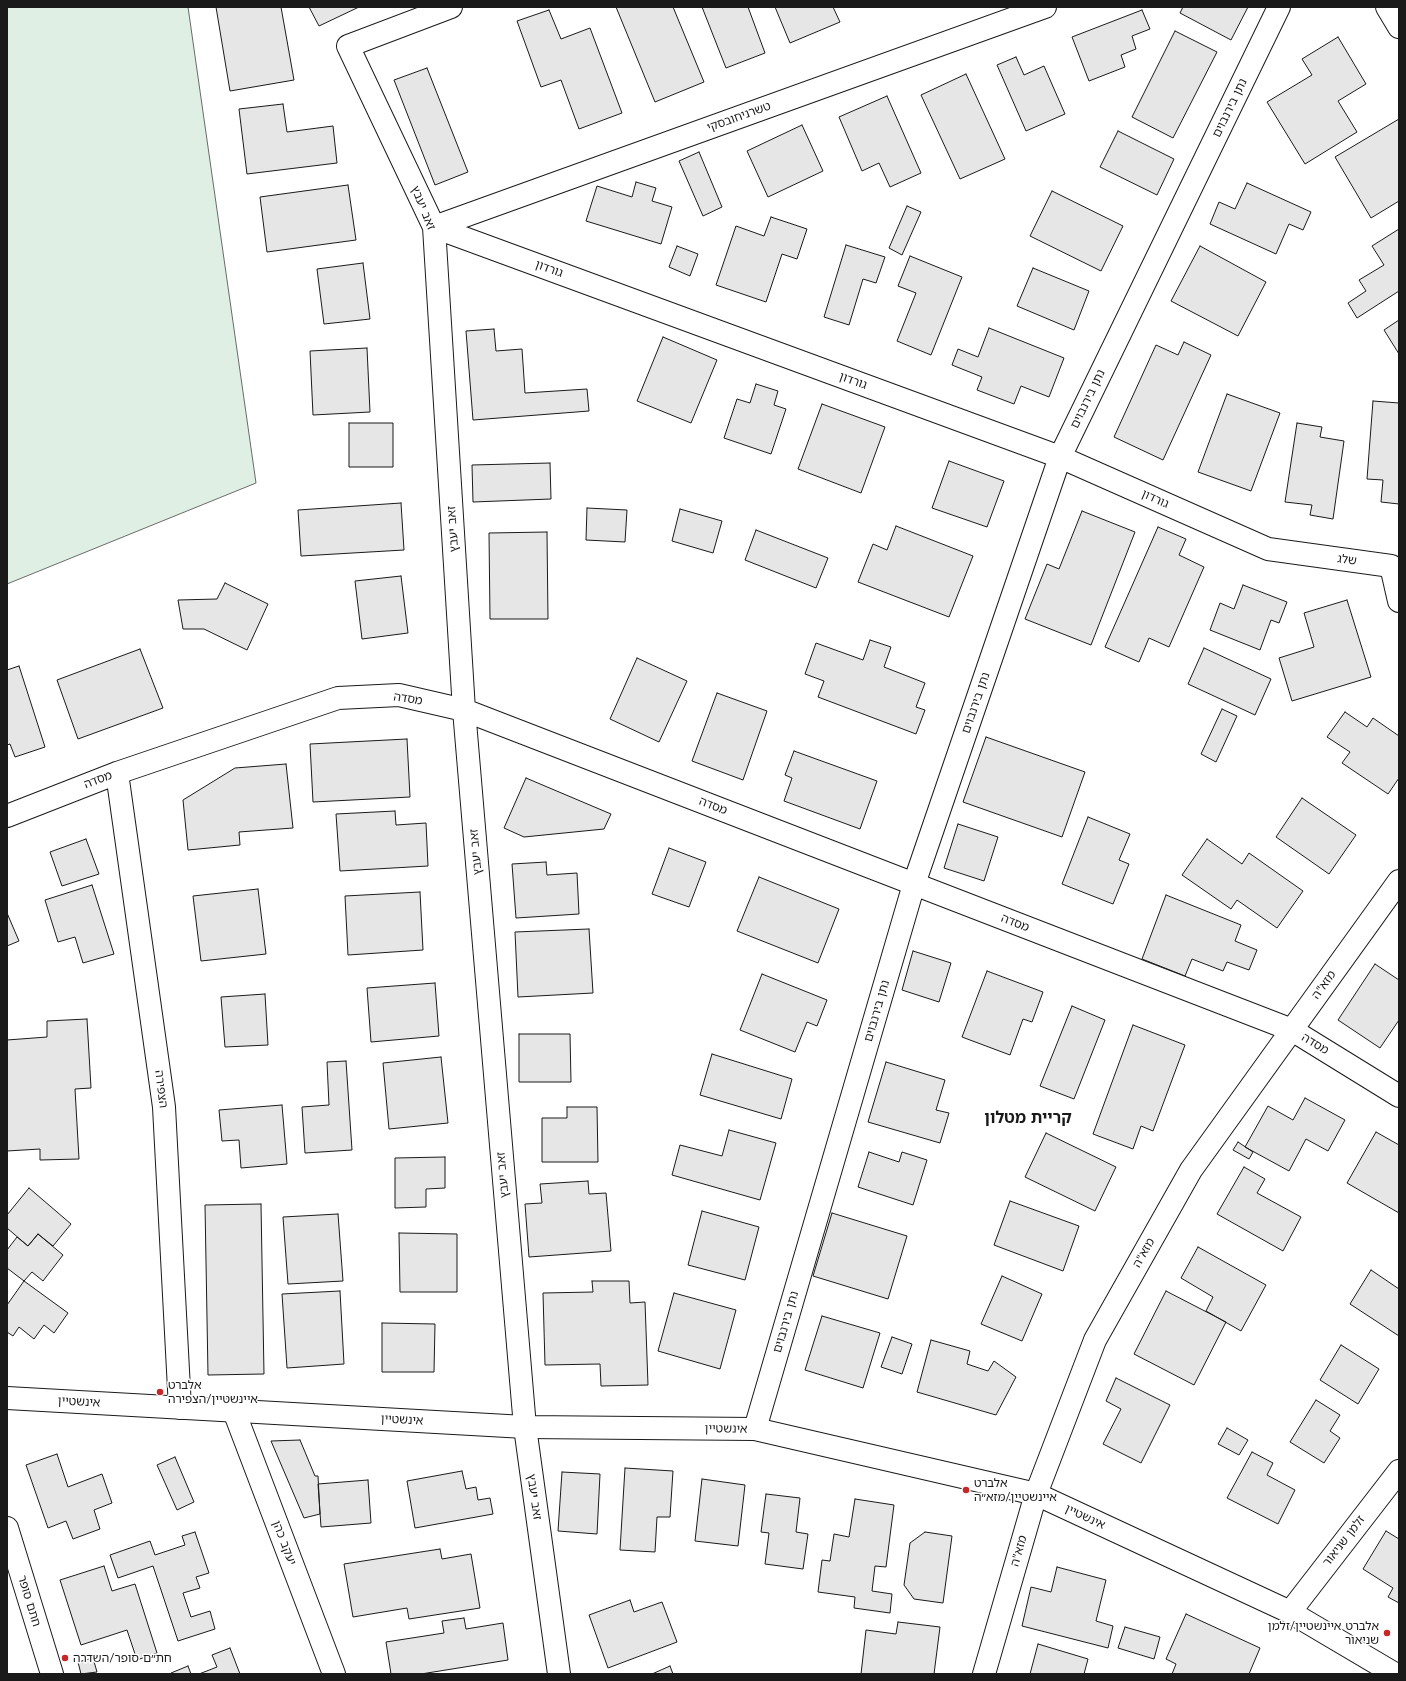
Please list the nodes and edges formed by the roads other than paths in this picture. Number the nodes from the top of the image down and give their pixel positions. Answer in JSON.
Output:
{"nodes":[{"id":1,"x":451,"y":7,"type":"edge"},
{"id":2,"x":1045,"y":7,"type":"edge"},
{"id":3,"x":1279,"y":7,"type":"edge"},
{"id":4,"x":1387,"y":7,"type":"edge"},
{"id":5,"x":1399,"y":27,"type":"edge"},
{"id":6,"x":434,"y":226,"type":"junction"},
{"id":7,"x":1060,"y":457,"type":"junction"},
{"id":8,"x":1268,"y":549,"type":"joint"},
{"id":9,"x":1395,"y":566,"type":"edge"},
{"id":10,"x":1399,"y":601,"type":"edge"},
{"id":11,"x":464,"y":710,"type":"junction"},
{"id":12,"x":116,"y":773,"type":"junction"},
{"id":13,"x":7,"y":816,"type":"edge"},
{"id":14,"x":1399,"y":881,"type":"edge"},
{"id":15,"x":914,"y":884,"type":"junction"},
{"id":16,"x":1292,"y":1030,"type":"junction"},
{"id":17,"x":1399,"y":1096,"type":"edge"},
{"id":18,"x":7,"y":1398,"type":"edge"},
{"id":19,"x":180,"y":1408,"type":"junction"},
{"id":20,"x":234,"y":1411,"type":"junction"},
{"id":21,"x":525,"y":1427,"type":"junction"},
{"id":22,"x":755,"y":1429,"type":"junction"},
{"id":23,"x":1399,"y":1471,"type":"edge"},
{"id":24,"x":1036,"y":1494,"type":"junction"},
{"id":25,"x":7,"y":1528,"type":"edge"},
{"id":26,"x":1290,"y":1612,"type":"junction"},
{"id":27,"x":52,"y":1674,"type":"edge"},
{"id":28,"x":334,"y":1674,"type":"edge"},
{"id":29,"x":559,"y":1674,"type":"edge"},
{"id":30,"x":984,"y":1674,"type":"edge"},
{"id":31,"x":1395,"y":1674,"type":"edge"}],
"edges":[{"from":1,"to":6,"type":"street","name":"זאב יעבץ"},
{"from":2,"to":6,"type":"street","name":"טשרניחובסקי"},
{"from":3,"to":7,"type":"street","name":"נתן בירנבוים"},
{"from":4,"to":5,"type":"street"},
{"from":6,"to":7,"type":"street","name":"גורדון"},
{"from":6,"to":11,"type":"street","name":"זאב יעבץ"},
{"from":7,"to":8,"type":"street","name":"גורדון"},
{"from":7,"to":15,"type":"street","name":"נתן בירנבוים"},
{"from":8,"to":9,"type":"street","name":"שלג"},
{"from":9,"to":10,"type":"street","name":"שלג"},
{"from":11,"to":12,"type":"street","name":"מסדה"},
{"from":11,"to":15,"type":"street","name":"מסדה"},
{"from":11,"to":21,"type":"street","name":"זאב יעבץ"},
{"from":12,"to":13,"type":"street","name":"מסדה"},
{"from":12,"to":19,"type":"street","name":"הצפירה"},
{"from":14,"to":16,"type":"street","name":"מזא\"ה"},
{"from":15,"to":16,"type":"street","name":"מסדה"},
{"from":15,"to":22,"type":"street","name":"נתן בירנבוים"},
{"from":16,"to":17,"type":"street","name":"מסדה"},
{"from":16,"to":24,"type":"street","name":"מזא\"ה"},
{"from":18,"to":19,"type":"street","name":"אינשטיין"},
{"from":19,"to":20,"type":"street","name":"אינשטיין"},
{"from":20,"to":21,"type":"street","name":"אינשטיין"},
{"from":20,"to":28,"type":"street","name":"יעקב כהן"},
{"from":21,"to":22,"type":"street","name":"אינשטיין"},
{"from":21,"to":29,"type":"street","name":"זאב יעבץ"},
{"from":22,"to":24,"type":"street","name":"אינשטיין"},
{"from":23,"to":26,"type":"street","name":"זלמן שניאור"},
{"from":24,"to":26,"type":"street","name":"אינשטיין"},
{"from":24,"to":30,"type":"street","name":"מזא\"ה"},
{"from":25,"to":27,"type":"street","name":"חתם סופר"},
{"from":26,"to":31,"type":"street","name":"אינשטיין"}]}
